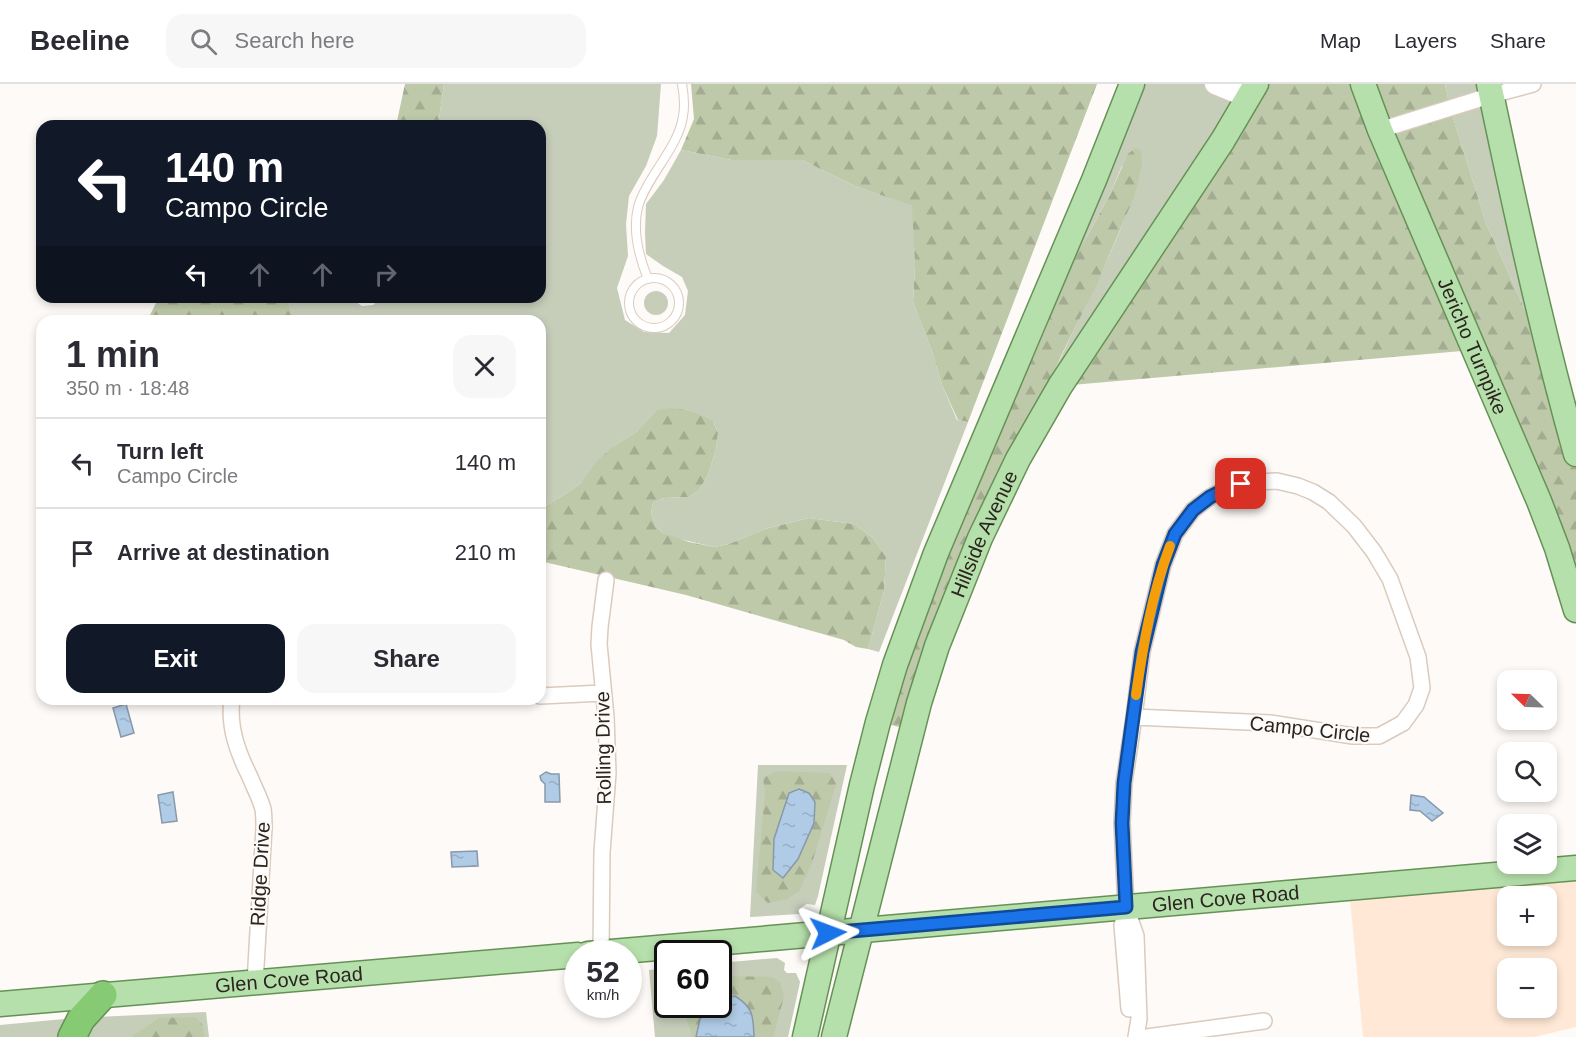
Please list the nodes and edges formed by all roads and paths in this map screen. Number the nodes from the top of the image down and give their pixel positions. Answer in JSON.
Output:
{"nodes":[{"id":1,"x":682,"y":84,"type":"edge"},
{"id":2,"x":1132,"y":84,"type":"edge"},
{"id":3,"x":1215,"y":84,"type":"edge"},
{"id":4,"x":1363,"y":84,"type":"edge"},
{"id":5,"x":1533,"y":84,"type":"edge"},
{"id":6,"x":1491,"y":89,"type":"edge"},
{"id":7,"x":1252,"y":91,"type":"edge"},
{"id":8,"x":1380,"y":130,"type":"junction"},
{"id":9,"x":648,"y":279,"type":"junction"},
{"id":10,"x":1573,"y":429,"type":"edge"},
{"id":11,"x":1576,"y":454,"type":"edge"},
{"id":12,"x":606,"y":580,"type":"dead end"},
{"id":13,"x":1576,"y":610,"type":"edge"},
{"id":14,"x":603,"y":693,"type":"junction"},
{"id":15,"x":546,"y":696,"type":"edge"},
{"id":16,"x":231,"y":705,"type":"edge"},
{"id":17,"x":1134,"y":717,"type":"junction"},
{"id":18,"x":1576,"y":868,"type":"edge"},
{"id":19,"x":1126,"y":907,"type":"junction"},
{"id":20,"x":861,"y":931,"type":"junction"},
{"id":21,"x":828,"y":933,"type":"junction"},
{"id":22,"x":591,"y":940,"type":"edge"},
{"id":23,"x":642,"y":949,"type":"edge"},
{"id":24,"x":564,"y":956,"type":"edge"},
{"id":25,"x":255,"y":982,"type":"junction"},
{"id":26,"x":103,"y":995,"type":"junction"},
{"id":27,"x":0,"y":1004,"type":"edge"},
{"id":28,"x":1264,"y":1021,"type":"dead end"},
{"id":29,"x":72,"y":1037,"type":"edge"},
{"id":30,"x":805,"y":1037,"type":"edge"},
{"id":31,"x":834,"y":1037,"type":"edge"},
{"id":32,"x":1136,"y":1037,"type":"edge"},
{"id":33,"x":1147,"y":1037,"type":"edge"}],
"edges":[{"from":1,"to":9,"type":"lane"},
{"from":2,"to":21,"type":"main road","name":"Hillside Avenue"},
{"from":3,"to":7,"type":"street"},
{"from":4,"to":8,"type":"main road","name":"Jericho Turnpike"},
{"from":5,"to":6,"type":"street"},
{"from":6,"to":8,"type":"street"},
{"from":6,"to":10,"type":"main road"},
{"from":7,"to":20,"type":"main road","name":"Hillside Avenue"},
{"from":8,"to":13,"type":"main road","name":"Jericho Turnpike"},
{"from":9,"to":9,"type":"lane"},
{"from":10,"to":11,"type":"main road"},
{"from":12,"to":14,"type":"street","name":"Rolling Drive"},
{"from":14,"to":15,"type":"street"},
{"from":14,"to":22,"type":"street","name":"Rolling Drive"},
{"from":16,"to":25,"type":"street","name":"Ridge Drive"},
{"from":17,"to":17,"type":"street","name":"Campo Circle"},
{"from":17,"to":19,"type":"street","name":"Campo Circle"},
{"from":18,"to":19,"type":"main road","name":"Glen Cove Road"},
{"from":19,"to":20,"type":"main road","name":"Glen Cove Road"},
{"from":19,"to":32,"type":"street","name":"Campo Circle"},
{"from":20,"to":21,"type":"main road","name":"Glen Cove Road"},
{"from":20,"to":31,"type":"main road","name":"Hillside Avenue"},
{"from":21,"to":23,"type":"main road","name":"Glen Cove Road"},
{"from":21,"to":30,"type":"main road","name":"Hillside Avenue"},
{"from":24,"to":25,"type":"main road","name":"Glen Cove Road"},
{"from":25,"to":26,"type":"main road","name":"Glen Cove Road"},
{"from":26,"to":27,"type":"main road","name":"Glen Cove Road"},
{"from":26,"to":29,"type":"highway"},
{"from":28,"to":33,"type":"street"}]}
